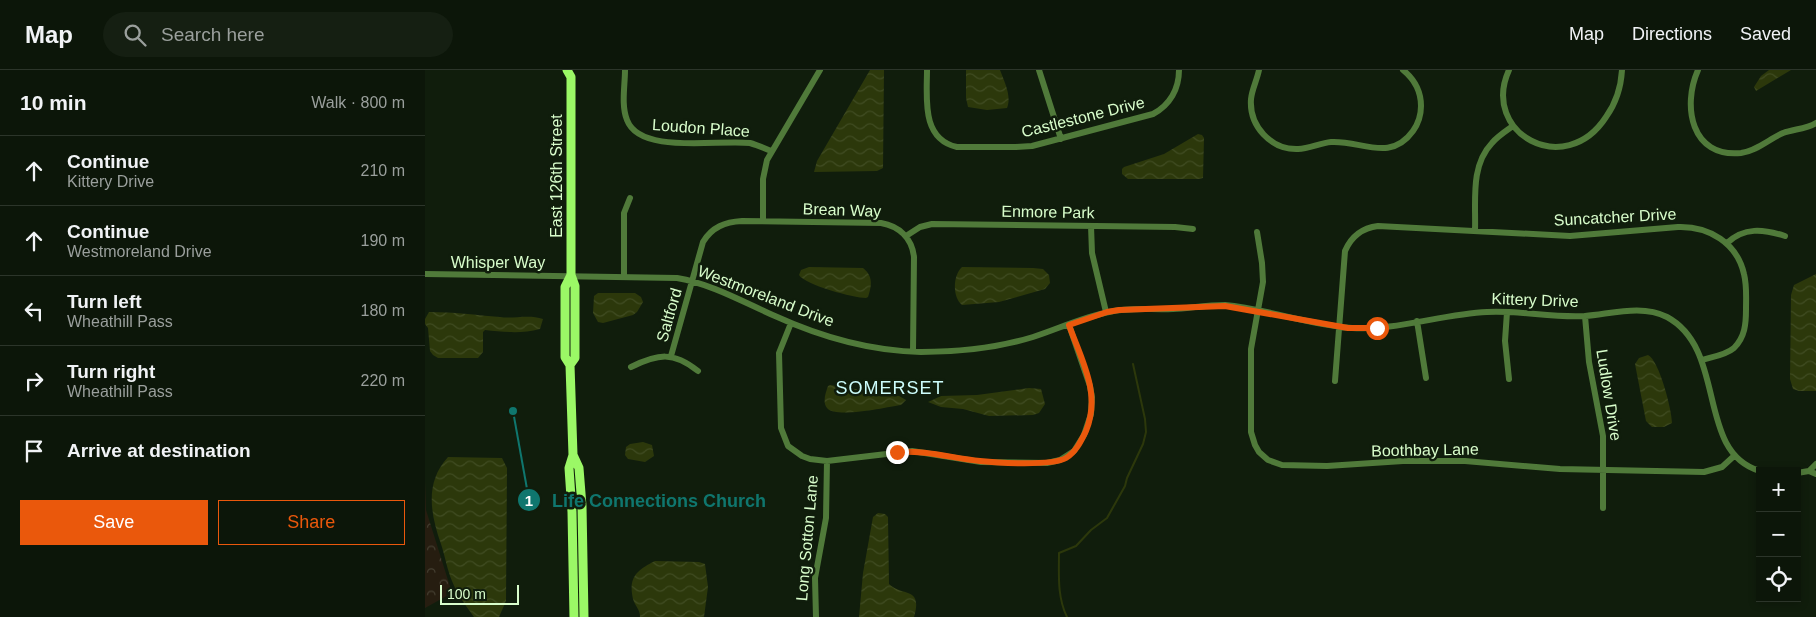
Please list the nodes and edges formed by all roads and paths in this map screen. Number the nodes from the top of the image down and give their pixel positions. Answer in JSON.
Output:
{"nodes":[{"id":1,"x":625,"y":70,"type":"edge"},
{"id":2,"x":820,"y":70,"type":"edge"},
{"id":3,"x":927,"y":70,"type":"edge"},
{"id":4,"x":1039,"y":70,"type":"edge"},
{"id":5,"x":1179,"y":70,"type":"edge"},
{"id":6,"x":1259,"y":70,"type":"edge"},
{"id":7,"x":1403,"y":70,"type":"edge"},
{"id":8,"x":1509,"y":70,"type":"edge"},
{"id":9,"x":1622,"y":70,"type":"edge"},
{"id":10,"x":1698,"y":70,"type":"edge"},
{"id":11,"x":571,"y":72,"type":"edge"},
{"id":12,"x":1816,"y":123,"type":"edge"},
{"id":13,"x":1513,"y":126,"type":"junction"},
{"id":14,"x":1809,"y":127,"type":"junction"},
{"id":15,"x":1816,"y":130,"type":"edge"},
{"id":16,"x":1061,"y":139,"type":"junction"},
{"id":17,"x":771,"y":151,"type":"junction"},
{"id":18,"x":630,"y":198,"type":"dead end"},
{"id":19,"x":763,"y":221,"type":"junction"},
{"id":20,"x":1091,"y":226,"type":"junction"},
{"id":21,"x":1193,"y":229,"type":"dead end"},
{"id":22,"x":1475,"y":231,"type":"junction"},
{"id":23,"x":1257,"y":232,"type":"dead end"},
{"id":24,"x":906,"y":236,"type":"junction"},
{"id":25,"x":1785,"y":236,"type":"dead end"},
{"id":26,"x":1727,"y":243,"type":"junction"},
{"id":27,"x":425,"y":274,"type":"edge"},
{"id":28,"x":571,"y":276,"type":"junction"},
{"id":29,"x":623,"y":276,"type":"junction"},
{"id":30,"x":693,"y":280,"type":"junction"},
{"id":31,"x":1215,"y":305,"type":"joint"},
{"id":32,"x":1258,"y":311,"type":"junction"},
{"id":33,"x":1107,"y":312,"type":"junction"},
{"id":34,"x":1507,"y":312,"type":"junction"},
{"id":35,"x":1585,"y":316,"type":"junction"},
{"id":36,"x":1417,"y":321,"type":"junction"},
{"id":37,"x":791,"y":323,"type":"junction"},
{"id":38,"x":1069,"y":325,"type":"junction"},
{"id":39,"x":1339,"y":327,"type":"junction"},
{"id":40,"x":913,"y":351,"type":"junction"},
{"id":41,"x":671,"y":356,"type":"junction"},
{"id":42,"x":1702,"y":360,"type":"junction"},
{"id":43,"x":631,"y":367,"type":"dead end"},
{"id":44,"x":698,"y":370,"type":"dead end"},
{"id":45,"x":1426,"y":378,"type":"dead end"},
{"id":46,"x":1509,"y":379,"type":"dead end"},
{"id":47,"x":1335,"y":382,"type":"dead end"},
{"id":48,"x":573,"y":455,"type":"junction"},
{"id":49,"x":1734,"y":456,"type":"junction"},
{"id":50,"x":827,"y":460,"type":"junction"},
{"id":51,"x":1816,"y":464,"type":"edge"},
{"id":52,"x":1756,"y":469,"type":"edge"},
{"id":53,"x":1603,"y":470,"type":"junction"},
{"id":54,"x":1809,"y":471,"type":"junction"},
{"id":55,"x":1801,"y":472,"type":"edge"},
{"id":56,"x":1816,"y":474,"type":"edge"},
{"id":57,"x":1603,"y":508,"type":"dead end"},
{"id":58,"x":574,"y":617,"type":"edge"},
{"id":59,"x":585,"y":617,"type":"edge"},
{"id":60,"x":815,"y":617,"type":"edge"}],
"edges":[{"from":1,"to":17,"type":"street","name":"Loudon Place"},
{"from":2,"to":17,"type":"street"},
{"from":3,"to":16,"type":"street","name":"Castlestone Drive"},
{"from":4,"to":16,"type":"street"},
{"from":5,"to":16,"type":"street","name":"Castlestone Drive"},
{"from":6,"to":7,"type":"street"},
{"from":8,"to":13,"type":"street"},
{"from":9,"to":13,"type":"street"},
{"from":10,"to":14,"type":"street"},
{"from":11,"to":28,"type":"main road","name":"East 126th Street"},
{"from":12,"to":14,"type":"street"},
{"from":13,"to":22,"type":"street"},
{"from":14,"to":15,"type":"street"},
{"from":17,"to":19,"type":"street"},
{"from":18,"to":29,"type":"street"},
{"from":19,"to":24,"type":"street","name":"Brean Way"},
{"from":19,"to":30,"type":"street","name":"Brean Way"},
{"from":20,"to":21,"type":"street","name":"Enmore Park"},
{"from":20,"to":24,"type":"street","name":"Enmore Park"},
{"from":20,"to":33,"type":"street"},
{"from":22,"to":26,"type":"street","name":"Suncatcher Drive"},
{"from":22,"to":39,"type":"street","name":"Suncatcher Drive"},
{"from":23,"to":32,"type":"street","name":"Boothbay Lane"},
{"from":24,"to":40,"type":"street"},
{"from":25,"to":26,"type":"street"},
{"from":26,"to":42,"type":"street","name":"Suncatcher Drive"},
{"from":27,"to":28,"type":"street","name":"Whisper Way"},
{"from":28,"to":29,"type":"street","name":"Westmoreland Drive"},
{"from":28,"to":48,"type":"main road","name":"East 126th Street"},
{"from":29,"to":30,"type":"street","name":"Westmoreland Drive"},
{"from":30,"to":37,"type":"street","name":"Westmoreland Drive"},
{"from":30,"to":41,"type":"street","name":"Saltford"},
{"from":31,"to":32,"type":"street","name":"Kittery Drive"},
{"from":31,"to":33,"type":"street","name":"Westmoreland Drive"},
{"from":32,"to":39,"type":"street","name":"Kittery Drive"},
{"from":32,"to":53,"type":"street","name":"Boothbay Lane"},
{"from":33,"to":38,"type":"street","name":"Westmoreland Drive"},
{"from":34,"to":35,"type":"street","name":"Kittery Drive"},
{"from":34,"to":36,"type":"street","name":"Kittery Drive"},
{"from":34,"to":46,"type":"street"},
{"from":35,"to":42,"type":"street","name":"Kittery Drive"},
{"from":35,"to":53,"type":"street","name":"Ludlow Drive"},
{"from":36,"to":39,"type":"street","name":"Kittery Drive"},
{"from":36,"to":45,"type":"street"},
{"from":37,"to":40,"type":"street","name":"Westmoreland Drive"},
{"from":37,"to":50,"type":"street"},
{"from":38,"to":40,"type":"street","name":"Westmoreland Drive"},
{"from":38,"to":50,"type":"street"},
{"from":39,"to":47,"type":"street"},
{"from":41,"to":43,"type":"street"},
{"from":41,"to":44,"type":"street"},
{"from":42,"to":49,"type":"street","name":"Kittery Drive"},
{"from":48,"to":58,"type":"main road","name":"East 126th Street"},
{"from":48,"to":59,"type":"main road","name":"East 126th Street"},
{"from":49,"to":52,"type":"street"},
{"from":49,"to":53,"type":"street","name":"Boothbay Lane"},
{"from":50,"to":60,"type":"street","name":"Long Sotton Lane"},
{"from":51,"to":54,"type":"street"},
{"from":53,"to":57,"type":"street","name":"Ludlow Drive"},
{"from":54,"to":55,"type":"street"},
{"from":54,"to":56,"type":"street"}]}
